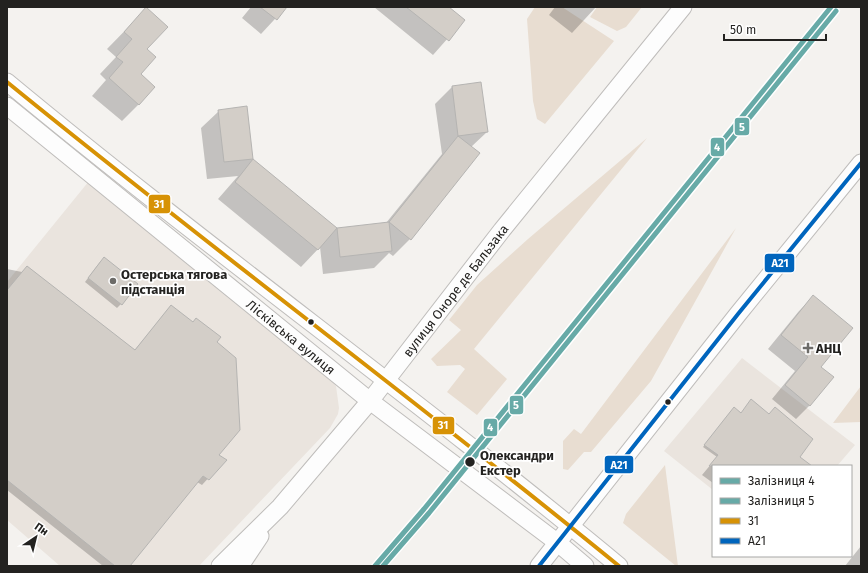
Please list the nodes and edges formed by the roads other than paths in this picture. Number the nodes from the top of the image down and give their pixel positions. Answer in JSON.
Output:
{"nodes":[{"id":1,"x":683,"y":7,"type":"edge"},
{"id":2,"x":7,"y":82,"type":"edge"},
{"id":3,"x":7,"y":106,"type":"edge"},
{"id":4,"x":861,"y":164,"type":"edge"},
{"id":5,"x":386,"y":380,"type":"junction"},
{"id":6,"x":370,"y":401,"type":"junction"},
{"id":7,"x":280,"y":506,"type":"junction"},
{"id":8,"x":571,"y":526,"type":"junction"},
{"id":9,"x":558,"y":544,"type":"junction"},
{"id":10,"x":220,"y":566,"type":"edge"},
{"id":11,"x":240,"y":566,"type":"edge"},
{"id":12,"x":539,"y":566,"type":"edge"},
{"id":13,"x":585,"y":566,"type":"edge"},
{"id":14,"x":619,"y":566,"type":"edge"}],
"edges":[{"from":1,"to":5,"type":"street","name":"вулиця Оноре де Бальзака"},
{"from":2,"to":5,"type":"street","name":"Лісківська вулиця"},
{"from":3,"to":6,"type":"street","name":"Лісківська вулиця"},
{"from":4,"to":8,"type":"street"},
{"from":5,"to":6,"type":"street","name":"вулиця Оноре де Бальзака"},
{"from":5,"to":8,"type":"street","name":"Лісківська вулиця"},
{"from":6,"to":7,"type":"street","name":"вулиця Оноре де Бальзака"},
{"from":6,"to":9,"type":"street","name":"Лісківська вулиця"},
{"from":7,"to":10,"type":"street","name":"вулиця Оноре де Бальзака"},
{"from":7,"to":11,"type":"street"},
{"from":8,"to":9,"type":"street"},
{"from":8,"to":14,"type":"street","name":"Лісківська вулиця"},
{"from":9,"to":12,"type":"street"},
{"from":9,"to":13,"type":"street","name":"Лісківська вулиця"}]}
